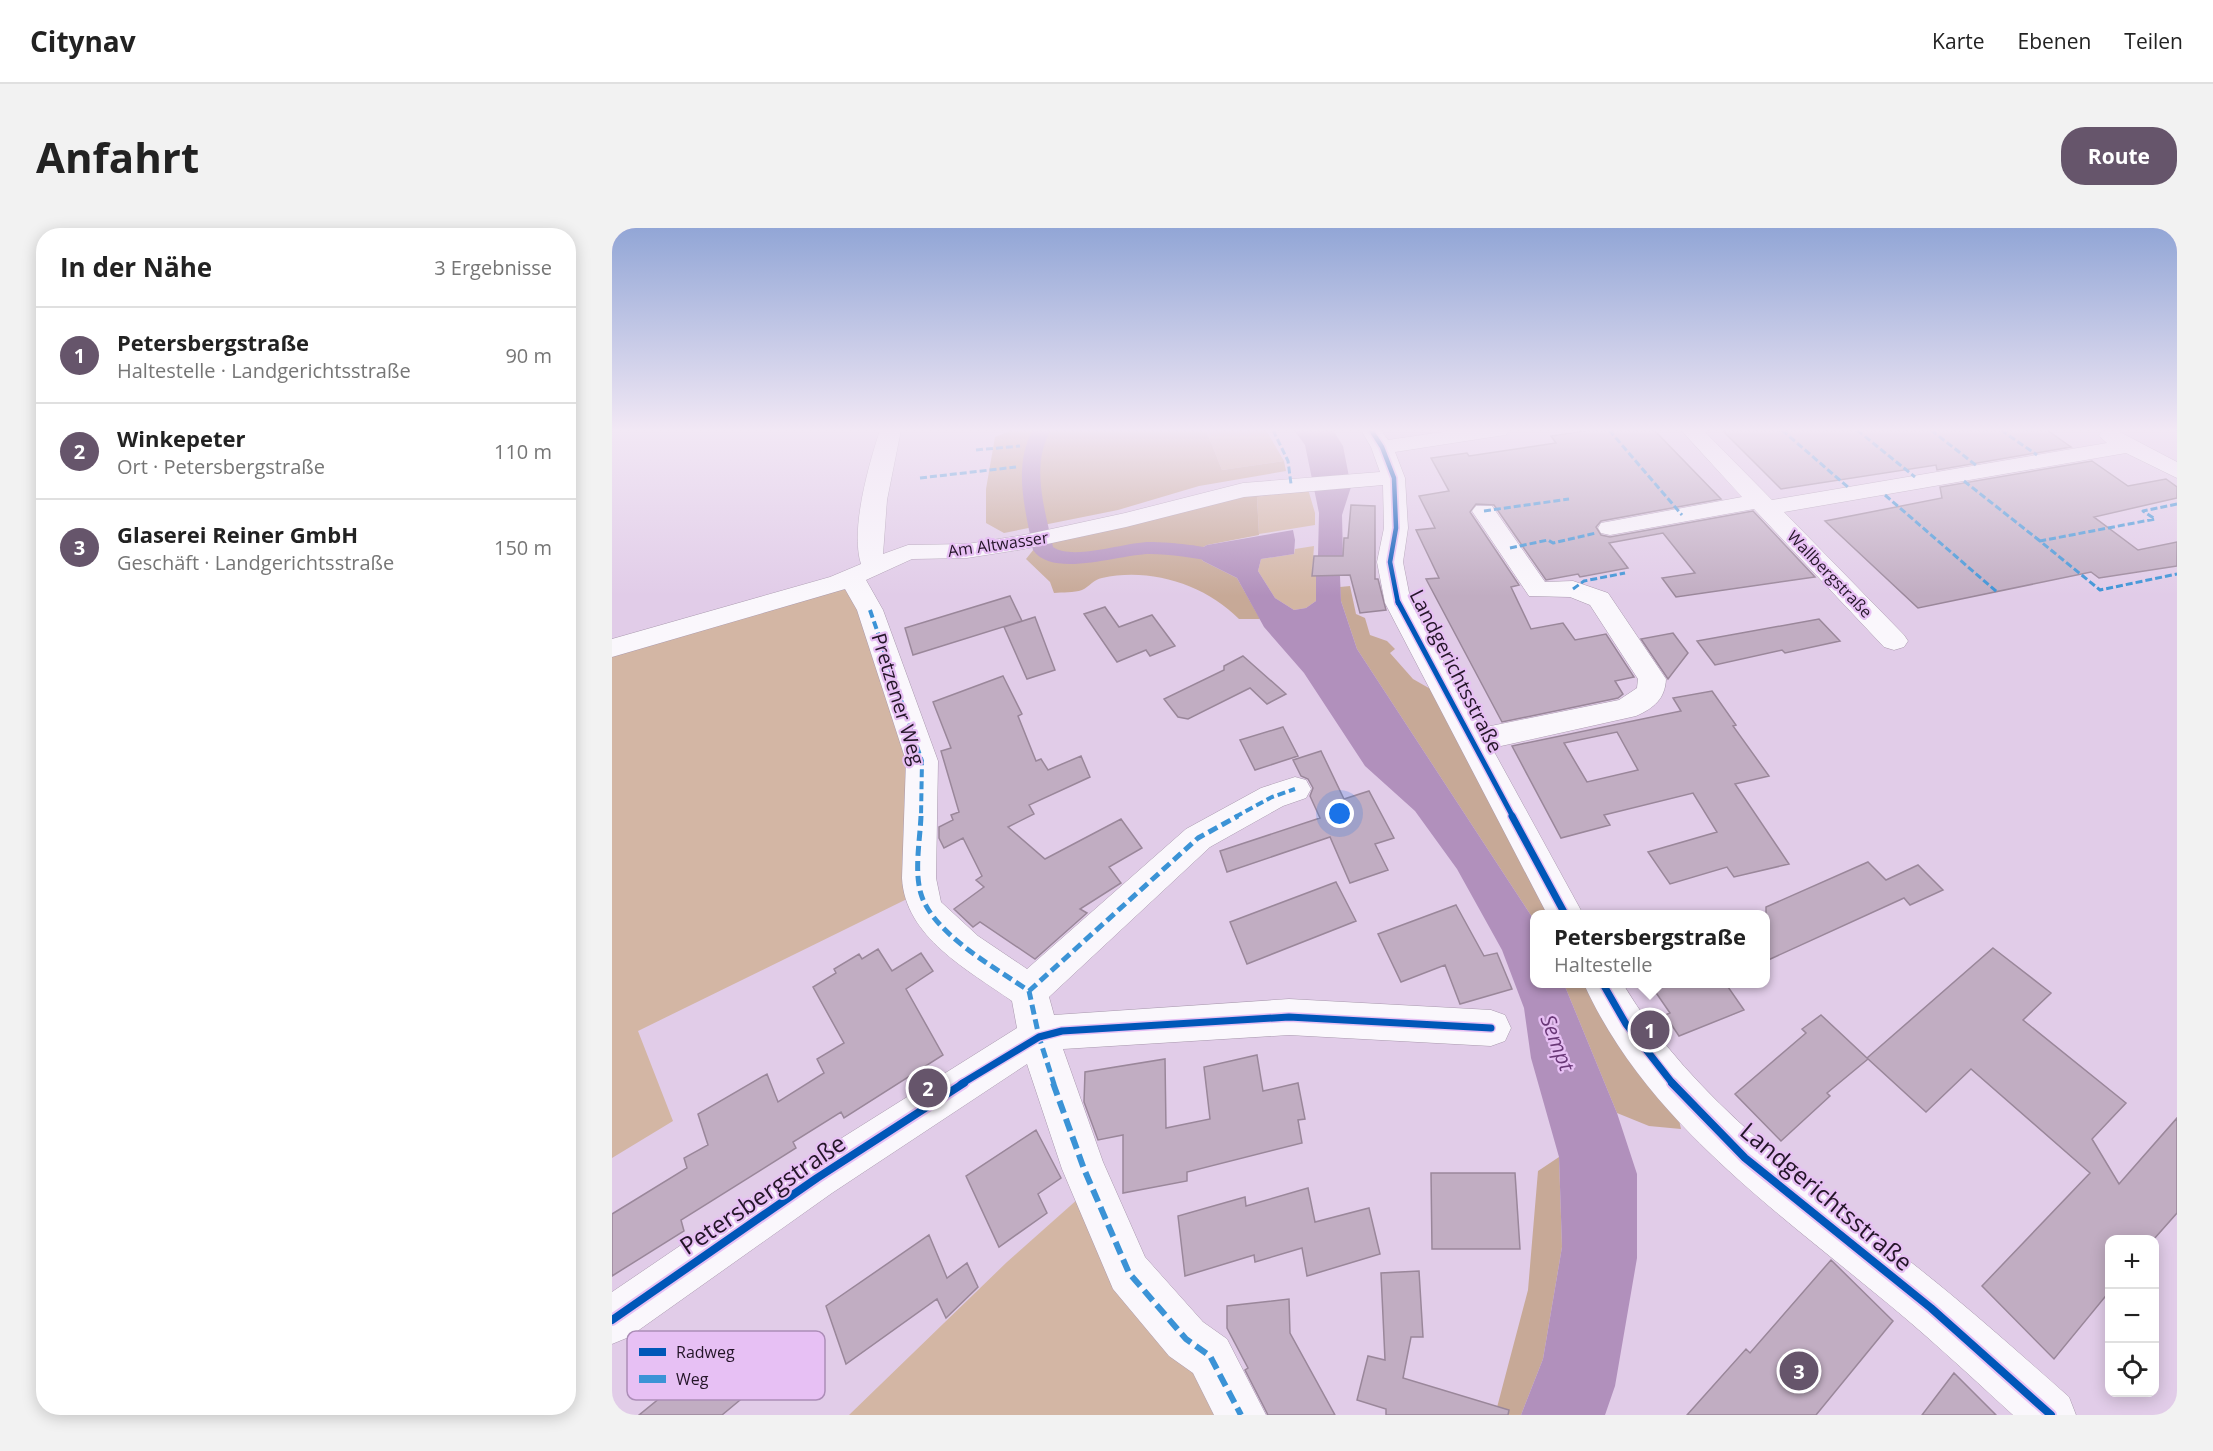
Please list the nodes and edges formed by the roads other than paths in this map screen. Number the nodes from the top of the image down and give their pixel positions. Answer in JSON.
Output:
{"nodes":[{"id":1,"x":878,"y":485,"type":"edge"},
{"id":2,"x":1286,"y":485,"type":"edge"},
{"id":3,"x":1394,"y":485,"type":"edge"},
{"id":4,"x":1744,"y":485,"type":"edge"},
{"id":5,"x":1884,"y":485,"type":"edge"},
{"id":6,"x":1763,"y":505,"type":"junction"},
{"id":7,"x":1484,"y":511,"type":"dead end"},
{"id":8,"x":1610,"y":528,"type":"dead end"},
{"id":9,"x":863,"y":572,"type":"junction"},
{"id":10,"x":1894,"y":640,"type":"dead end"},
{"id":11,"x":612,"y":648,"type":"edge"},
{"id":12,"x":1473,"y":741,"type":"junction"},
{"id":13,"x":1295,"y":789,"type":"dead end"},
{"id":14,"x":1562,"y":910,"type":"edge"},
{"id":15,"x":1605,"y":988,"type":"edge"},
{"id":16,"x":1029,"y":991,"type":"junction"},
{"id":17,"x":1491,"y":1028,"type":"dead end"},
{"id":18,"x":1039,"y":1038,"type":"junction"},
{"id":19,"x":612,"y":1320,"type":"edge"},
{"id":20,"x":1241,"y":1415,"type":"edge"},
{"id":21,"x":2051,"y":1415,"type":"edge"}],
"edges":[{"from":1,"to":9,"type":"street","name":"Pretzener Weg"},
{"from":2,"to":9,"type":"street","name":"Am Altwasser"},
{"from":3,"to":12,"type":"street","name":"Landgerichtsstraße"},
{"from":4,"to":6,"type":"street","name":"Wallbergstraße"},
{"from":5,"to":6,"type":"street"},
{"from":6,"to":8,"type":"street"},
{"from":6,"to":10,"type":"street","name":"Wallbergstraße"},
{"from":7,"to":12,"type":"street"},
{"from":9,"to":11,"type":"street","name":"Am Altwasser"},
{"from":9,"to":16,"type":"street","name":"Pretzener Weg"},
{"from":12,"to":14,"type":"street","name":"Landgerichtsstraße"},
{"from":13,"to":16,"type":"street"},
{"from":15,"to":21,"type":"street","name":"Landgerichtsstraße"},
{"from":16,"to":18,"type":"street"},
{"from":17,"to":18,"type":"street","name":"Petersbergstraße"},
{"from":18,"to":19,"type":"street","name":"Petersbergstraße"},
{"from":18,"to":20,"type":"street"}]}
